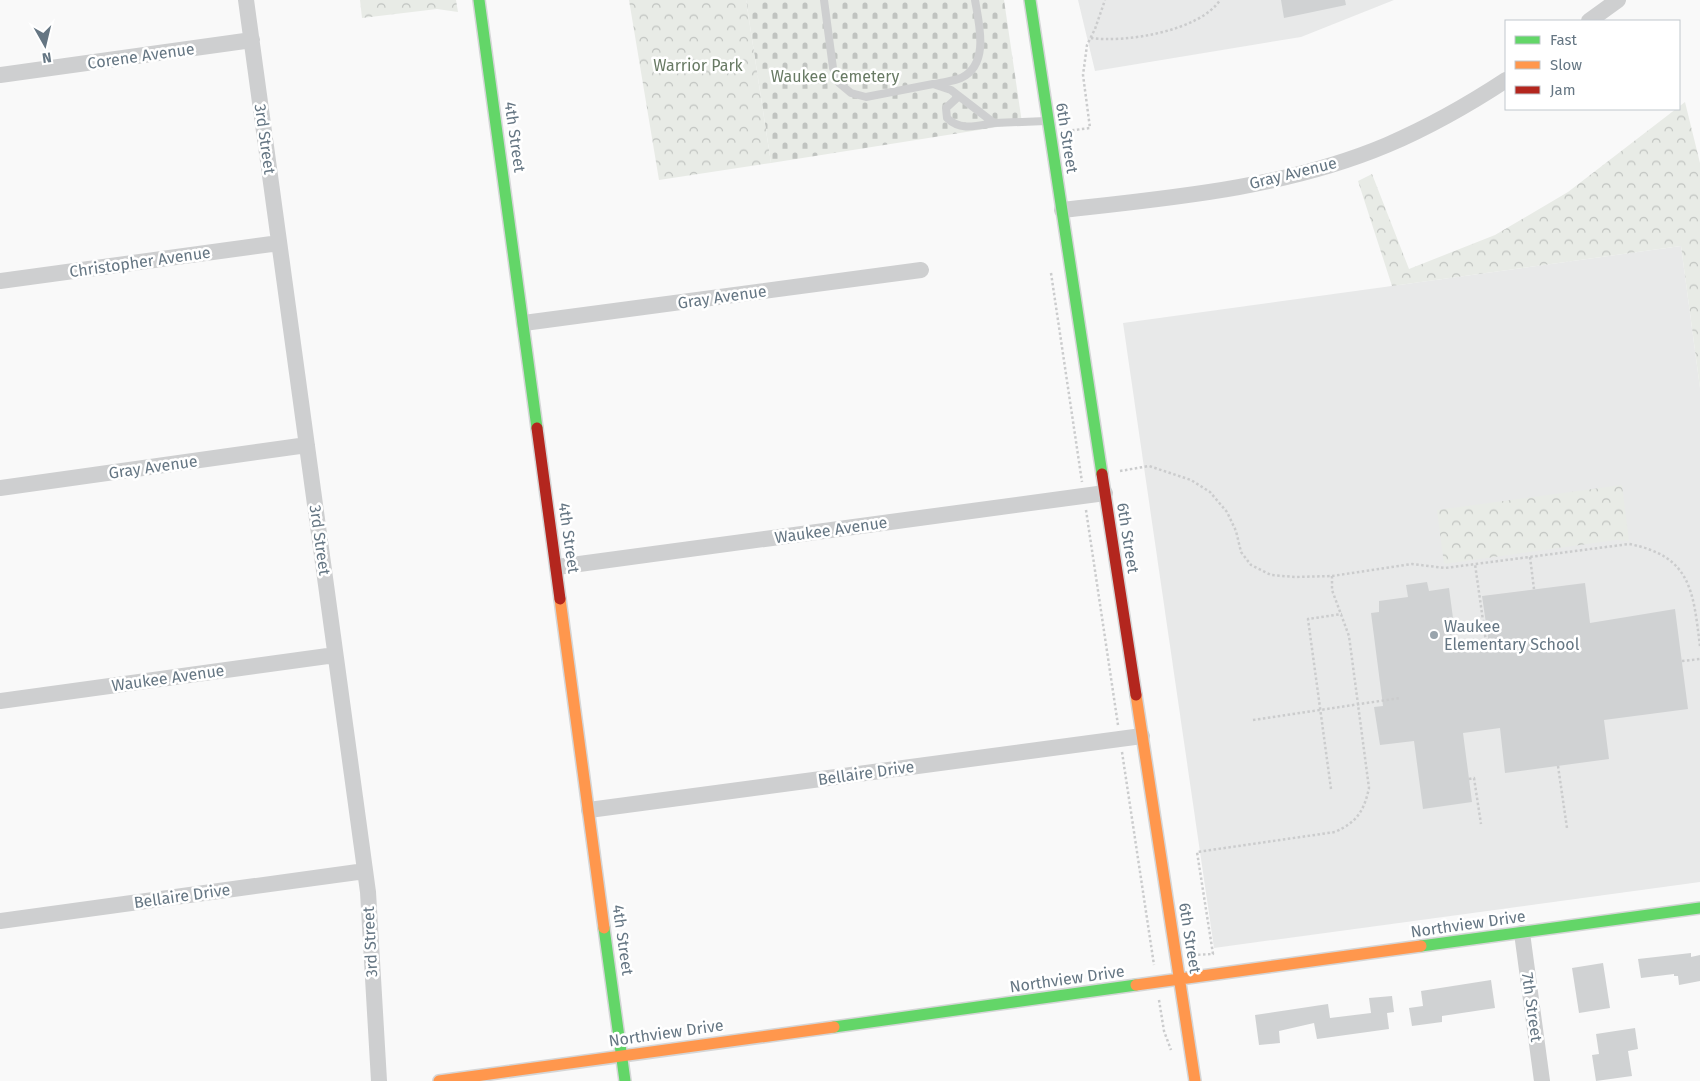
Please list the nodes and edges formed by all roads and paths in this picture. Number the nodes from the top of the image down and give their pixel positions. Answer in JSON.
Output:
{"nodes":[{"id":1,"x":246,"y":0,"type":"edge"},
{"id":2,"x":479,"y":0,"type":"edge"},
{"id":3,"x":824,"y":0,"type":"edge"},
{"id":4,"x":975,"y":0,"type":"edge"},
{"id":5,"x":1030,"y":0,"type":"edge"},
{"id":6,"x":1105,"y":0,"type":"edge"},
{"id":7,"x":1220,"y":0,"type":"edge"},
{"id":8,"x":1618,"y":0,"type":"edge"},
{"id":9,"x":1590,"y":20,"type":"edge"},
{"id":10,"x":1091,"y":38,"type":"junction"},
{"id":11,"x":252,"y":40,"type":"junction"},
{"id":12,"x":0,"y":75,"type":"edge"},
{"id":13,"x":1505,"y":81,"type":"edge"},
{"id":14,"x":933,"y":84,"type":"junction"},
{"id":15,"x":959,"y":96,"type":"junction"},
{"id":16,"x":1048,"y":120,"type":"junction"},
{"id":17,"x":994,"y":123,"type":"junction"},
{"id":18,"x":1065,"y":132,"type":"dead end"},
{"id":19,"x":1062,"y":210,"type":"junction"},
{"id":20,"x":279,"y":243,"type":"junction"},
{"id":21,"x":1050,"y":264,"type":"dead end"},
{"id":22,"x":921,"y":270,"type":"dead end"},
{"id":23,"x":0,"y":281,"type":"edge"},
{"id":24,"x":524,"y":323,"type":"junction"},
{"id":25,"x":307,"y":445,"type":"junction"},
{"id":26,"x":1121,"y":470,"type":"dead end"},
{"id":27,"x":1083,"y":487,"type":"dead end"},
{"id":28,"x":0,"y":488,"type":"edge"},
{"id":29,"x":1105,"y":493,"type":"junction"},
{"id":30,"x":1530,"y":557,"type":"junction"},
{"id":31,"x":1475,"y":564,"type":"junction"},
{"id":32,"x":557,"y":567,"type":"junction"},
{"id":33,"x":1332,"y":576,"type":"junction"},
{"id":34,"x":1534,"y":589,"type":"dead end"},
{"id":35,"x":1342,"y":614,"type":"junction"},
{"id":36,"x":1483,"y":623,"type":"junction"},
{"id":37,"x":1454,"y":627,"type":"dead end"},
{"id":38,"x":1473,"y":646,"type":"dead end"},
{"id":39,"x":1700,"y":646,"type":"edge"},
{"id":40,"x":335,"y":655,"type":"junction"},
{"id":41,"x":1700,"y":659,"type":"edge"},
{"id":42,"x":1682,"y":661,"type":"dead end"},
{"id":43,"x":1400,"y":698,"type":"dead end"},
{"id":44,"x":0,"y":701,"type":"edge"},
{"id":45,"x":1358,"y":705,"type":"junction"},
{"id":46,"x":1320,"y":710,"type":"junction"},
{"id":47,"x":1253,"y":720,"type":"dead end"},
{"id":48,"x":1142,"y":736,"type":"junction"},
{"id":49,"x":1558,"y":766,"type":"dead end"},
{"id":50,"x":1469,"y":778,"type":"dead end"},
{"id":51,"x":1331,"y":789,"type":"dead end"},
{"id":52,"x":589,"y":810,"type":"junction"},
{"id":53,"x":1481,"y":824,"type":"dead end"},
{"id":54,"x":1567,"y":828,"type":"dead end"},
{"id":55,"x":365,"y":871,"type":"junction"},
{"id":56,"x":1700,"y":908,"type":"edge"},
{"id":57,"x":0,"y":921,"type":"edge"},
{"id":58,"x":1522,"y":933,"type":"junction"},
{"id":59,"x":1196,"y":955,"type":"dead end"},
{"id":60,"x":1179,"y":980,"type":"junction"},
{"id":61,"x":1158,"y":994,"type":"dead end"},
{"id":62,"x":1172,"y":1055,"type":"dead end"},
{"id":63,"x":622,"y":1056,"type":"junction"},
{"id":64,"x":379,"y":1081,"type":"edge"},
{"id":65,"x":438,"y":1081,"type":"edge"},
{"id":66,"x":626,"y":1081,"type":"edge"},
{"id":67,"x":1195,"y":1081,"type":"edge"},
{"id":68,"x":1542,"y":1081,"type":"edge"}],
"edges":[{"from":1,"to":11,"type":"street","name":"3rd Street"},
{"from":2,"to":24,"type":"street","name":"4th Street"},
{"from":3,"to":14,"type":"lane"},
{"from":4,"to":14,"type":"lane"},
{"from":5,"to":16,"type":"street","name":"6th Street"},
{"from":6,"to":10,"type":"path"},
{"from":7,"to":10,"type":"path"},
{"from":8,"to":9,"type":"street"},
{"from":10,"to":18,"type":"path"},
{"from":11,"to":12,"type":"street","name":"Corene Avenue"},
{"from":11,"to":20,"type":"street","name":"3rd Street"},
{"from":13,"to":19,"type":"street","name":"Gray Avenue"},
{"from":14,"to":15,"type":"lane"},
{"from":15,"to":17,"type":"lane"},
{"from":15,"to":17,"type":"lane"},
{"from":16,"to":17,"type":"lane"},
{"from":16,"to":19,"type":"street","name":"6th Street"},
{"from":19,"to":29,"type":"street","name":"6th Street"},
{"from":20,"to":23,"type":"street","name":"Christopher Avenue"},
{"from":20,"to":25,"type":"street","name":"3rd Street"},
{"from":21,"to":27,"type":"path"},
{"from":22,"to":24,"type":"street","name":"Gray Avenue"},
{"from":24,"to":32,"type":"street","name":"4th Street"},
{"from":25,"to":28,"type":"street","name":"Gray Avenue"},
{"from":25,"to":40,"type":"street","name":"3rd Street"},
{"from":26,"to":33,"type":"path"},
{"from":29,"to":32,"type":"street","name":"Waukee Avenue"},
{"from":29,"to":48,"type":"street","name":"6th Street"},
{"from":30,"to":31,"type":"path"},
{"from":30,"to":34,"type":"path"},
{"from":30,"to":39,"type":"path"},
{"from":31,"to":33,"type":"path"},
{"from":31,"to":36,"type":"path"},
{"from":32,"to":52,"type":"street","name":"4th Street"},
{"from":33,"to":35,"type":"path"},
{"from":35,"to":45,"type":"path"},
{"from":35,"to":46,"type":"path"},
{"from":36,"to":37,"type":"path"},
{"from":36,"to":38,"type":"path"},
{"from":40,"to":44,"type":"street","name":"Waukee Avenue"},
{"from":40,"to":55,"type":"street","name":"3rd Street"},
{"from":41,"to":42,"type":"path"},
{"from":43,"to":45,"type":"path"},
{"from":45,"to":46,"type":"path"},
{"from":45,"to":59,"type":"path"},
{"from":46,"to":47,"type":"path"},
{"from":46,"to":51,"type":"path"},
{"from":48,"to":52,"type":"street","name":"Bellaire Drive"},
{"from":48,"to":60,"type":"street","name":"6th Street"},
{"from":49,"to":54,"type":"path"},
{"from":50,"to":53,"type":"path"},
{"from":52,"to":63,"type":"street","name":"4th Street"},
{"from":55,"to":57,"type":"street","name":"Bellaire Drive"},
{"from":55,"to":64,"type":"street","name":"3rd Street"},
{"from":56,"to":58,"type":"street","name":"Northview Drive"},
{"from":58,"to":60,"type":"street","name":"Northview Drive"},
{"from":58,"to":68,"type":"street","name":"7th Street"},
{"from":60,"to":63,"type":"street","name":"Northview Drive"},
{"from":60,"to":67,"type":"street","name":"6th Street"},
{"from":61,"to":62,"type":"path"},
{"from":63,"to":65,"type":"street","name":"Northview Drive"},
{"from":63,"to":66,"type":"street","name":"4th Street"}]}
